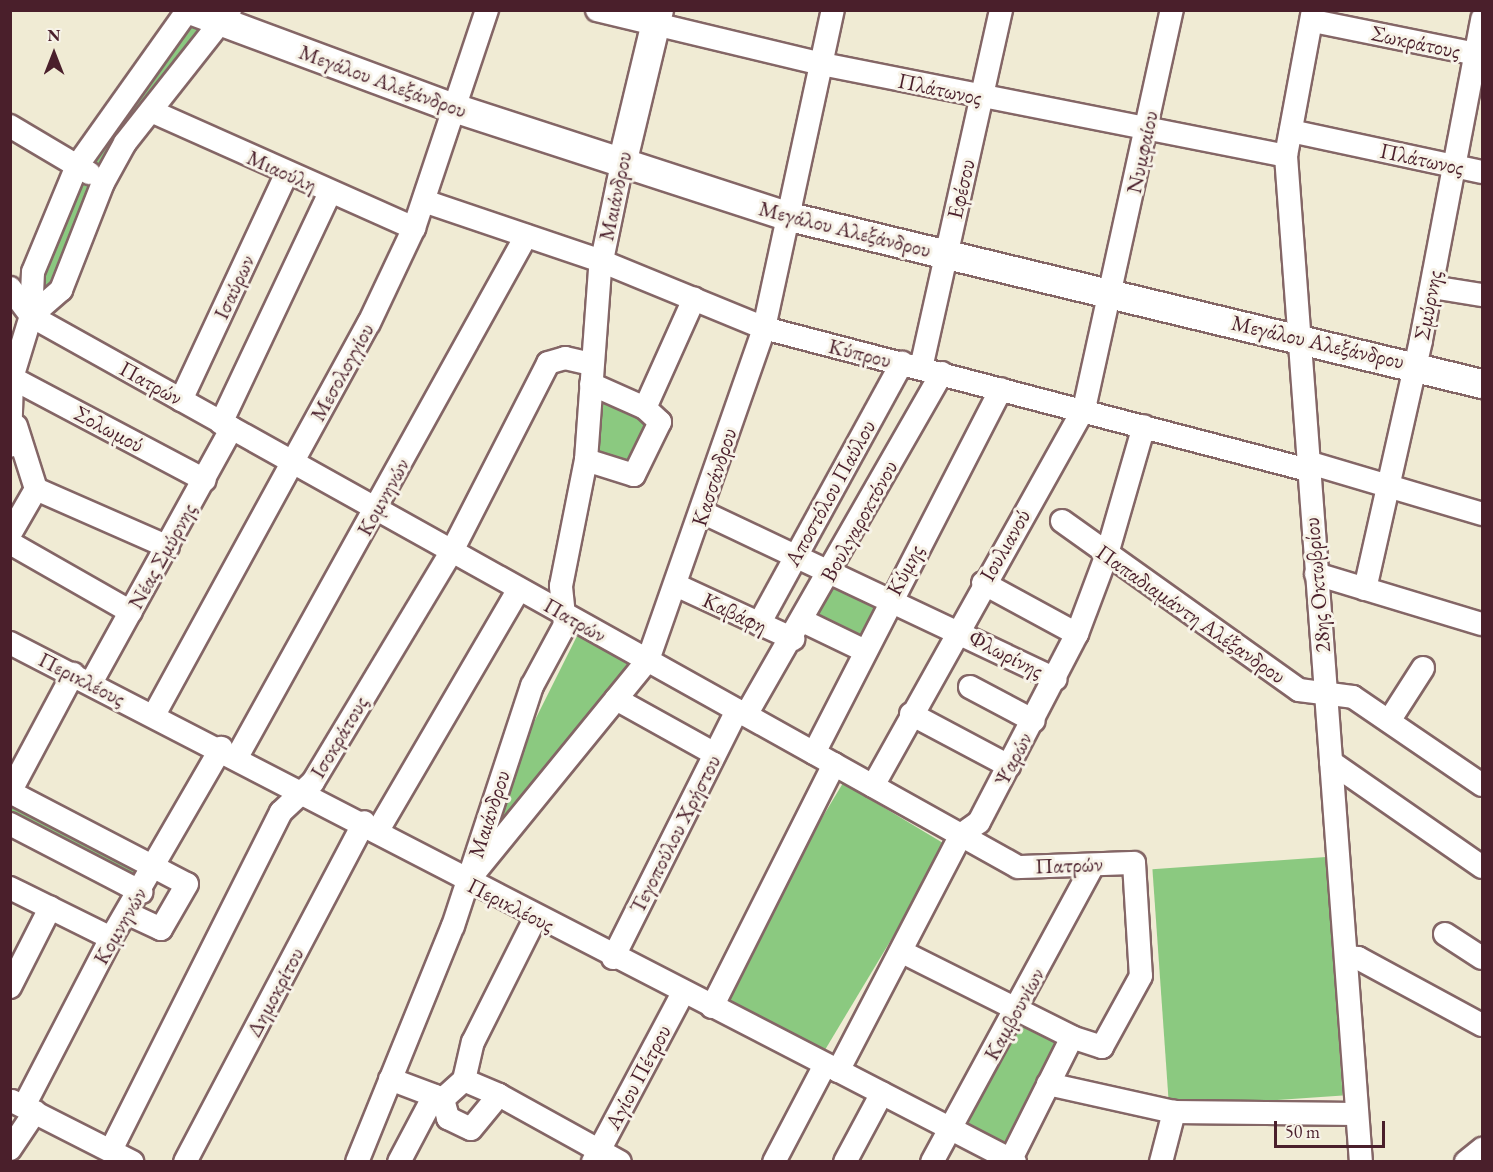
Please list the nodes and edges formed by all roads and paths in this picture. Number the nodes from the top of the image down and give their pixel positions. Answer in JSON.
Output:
{"nodes":[{"id":1,"x":189,"y":10,"type":"edge"},
{"id":2,"x":487,"y":10,"type":"edge"},
{"id":3,"x":597,"y":10,"type":"edge"},
{"id":4,"x":833,"y":10,"type":"edge"},
{"id":5,"x":1000,"y":10,"type":"edge"},
{"id":6,"x":1172,"y":10,"type":"edge"},
{"id":7,"x":1313,"y":16,"type":"edge"},
{"id":8,"x":227,"y":17,"type":"edge"},
{"id":9,"x":657,"y":17,"type":"edge"},
{"id":10,"x":1482,"y":19,"type":"edge"},
{"id":11,"x":1479,"y":55,"type":"edge"},
{"id":12,"x":822,"y":64,"type":"junction"},
{"id":13,"x":981,"y":97,"type":"junction"},
{"id":14,"x":454,"y":108,"type":"junction"},
{"id":15,"x":151,"y":111,"type":"junction"},
{"id":16,"x":10,"y":126,"type":"edge"},
{"id":17,"x":1147,"y":129,"type":"junction"},
{"id":18,"x":1291,"y":131,"type":"junction"},
{"id":19,"x":1286,"y":156,"type":"junction"},
{"id":20,"x":622,"y":164,"type":"junction"},
{"id":21,"x":1455,"y":166,"type":"junction"},
{"id":22,"x":1482,"y":172,"type":"edge"},
{"id":23,"x":287,"y":173,"type":"junction"},
{"id":24,"x":90,"y":174,"type":"junction"},
{"id":25,"x":330,"y":192,"type":"junction"},
{"id":26,"x":424,"y":201,"type":"junction"},
{"id":27,"x":786,"y":216,"type":"junction"},
{"id":28,"x":414,"y":228,"type":"junction"},
{"id":29,"x":526,"y":236,"type":"junction"},
{"id":30,"x":946,"y":255,"type":"junction"},
{"id":31,"x":601,"y":261,"type":"junction"},
{"id":32,"x":1432,"y":286,"type":"junction"},
{"id":33,"x":10,"y":288,"type":"edge"},
{"id":34,"x":1110,"y":294,"type":"junction"},
{"id":35,"x":1482,"y":295,"type":"edge"},
{"id":36,"x":694,"y":299,"type":"junction"},
{"id":37,"x":31,"y":316,"type":"junction"},
{"id":38,"x":764,"y":328,"type":"junction"},
{"id":39,"x":1297,"y":337,"type":"junction"},
{"id":40,"x":1416,"y":365,"type":"junction"},
{"id":41,"x":921,"y":368,"type":"junction"},
{"id":42,"x":592,"y":374,"type":"junction"},
{"id":43,"x":12,"y":378,"type":"edge"},
{"id":44,"x":1482,"y":384,"type":"edge"},
{"id":45,"x":1001,"y":389,"type":"junction"},
{"id":46,"x":181,"y":400,"type":"junction"},
{"id":47,"x":11,"y":407,"type":"edge"},
{"id":48,"x":645,"y":408,"type":"junction"},
{"id":49,"x":1084,"y":409,"type":"junction"},
{"id":50,"x":227,"y":425,"type":"junction"},
{"id":51,"x":1144,"y":426,"type":"junction"},
{"id":52,"x":10,"y":446,"type":"edge"},
{"id":53,"x":586,"y":460,"type":"junction"},
{"id":54,"x":292,"y":462,"type":"junction"},
{"id":55,"x":1308,"y":466,"type":"junction"},
{"id":56,"x":206,"y":480,"type":"junction"},
{"id":57,"x":1390,"y":486,"type":"junction"},
{"id":58,"x":36,"y":489,"type":"junction"},
{"id":59,"x":376,"y":509,"type":"junction"},
{"id":60,"x":702,"y":512,"type":"junction"},
{"id":61,"x":1482,"y":514,"type":"edge"},
{"id":62,"x":1062,"y":521,"type":"dead end"},
{"id":63,"x":10,"y":534,"type":"edge"},
{"id":64,"x":10,"y":543,"type":"edge"},
{"id":65,"x":168,"y":547,"type":"junction"},
{"id":66,"x":452,"y":551,"type":"junction"},
{"id":67,"x":795,"y":555,"type":"junction"},
{"id":68,"x":1107,"y":555,"type":"junction"},
{"id":69,"x":831,"y":571,"type":"junction"},
{"id":70,"x":1316,"y":574,"type":"junction"},
{"id":71,"x":983,"y":583,"type":"junction"},
{"id":72,"x":678,"y":586,"type":"junction"},
{"id":73,"x":519,"y":589,"type":"junction"},
{"id":74,"x":1365,"y":589,"type":"junction"},
{"id":75,"x":890,"y":598,"type":"junction"},
{"id":76,"x":131,"y":612,"type":"junction"},
{"id":77,"x":564,"y":613,"type":"junction"},
{"id":78,"x":759,"y":624,"type":"junction"},
{"id":79,"x":1482,"y":624,"type":"edge"},
{"id":80,"x":956,"y":628,"type":"junction"},
{"id":81,"x":798,"y":630,"type":"junction"},
{"id":82,"x":1077,"y":634,"type":"junction"},
{"id":83,"x":10,"y":643,"type":"edge"},
{"id":84,"x":863,"y":650,"type":"junction"},
{"id":85,"x":648,"y":660,"type":"junction"},
{"id":86,"x":773,"y":668,"type":"joint"},
{"id":87,"x":1423,"y":668,"type":"dead end"},
{"id":88,"x":82,"y":679,"type":"junction"},
{"id":89,"x":1055,"y":679,"type":"junction"},
{"id":90,"x":970,"y":687,"type":"dead end"},
{"id":91,"x":1326,"y":693,"type":"junction"},
{"id":92,"x":616,"y":699,"type":"junction"},
{"id":93,"x":742,"y":713,"type":"junction"},
{"id":94,"x":911,"y":714,"type":"junction"},
{"id":95,"x":154,"y":715,"type":"junction"},
{"id":96,"x":1034,"y":721,"type":"junction"},
{"id":97,"x":1389,"y":721,"type":"junction"},
{"id":98,"x":229,"y":753,"type":"junction"},
{"id":99,"x":814,"y":753,"type":"junction"},
{"id":100,"x":715,"y":754,"type":"junction"},
{"id":101,"x":1331,"y":762,"type":"junction"},
{"id":102,"x":834,"y":764,"type":"junction"},
{"id":103,"x":1009,"y":766,"type":"junction"},
{"id":104,"x":1482,"y":785,"type":"edge"},
{"id":105,"x":873,"y":786,"type":"junction"},
{"id":106,"x":305,"y":791,"type":"junction"},
{"id":107,"x":10,"y":792,"type":"edge"},
{"id":108,"x":10,"y":824,"type":"edge"},
{"id":109,"x":370,"y":827,"type":"junction"},
{"id":110,"x":962,"y":835,"type":"junction"},
{"id":111,"x":1093,"y":865,"type":"junction"},
{"id":112,"x":155,"y":867,"type":"junction"},
{"id":113,"x":1482,"y":867,"type":"edge"},
{"id":114,"x":467,"y":883,"type":"junction"},
{"id":115,"x":10,"y":888,"type":"edge"},
{"id":116,"x":141,"y":892,"type":"junction"},
{"id":117,"x":50,"y":908,"type":"junction"},
{"id":118,"x":129,"y":914,"type":"junction"},
{"id":119,"x":536,"y":917,"type":"junction"},
{"id":120,"x":1445,"y":934,"type":"dead end"},
{"id":121,"x":111,"y":939,"type":"junction"},
{"id":122,"x":902,"y":952,"type":"junction"},
{"id":123,"x":1346,"y":957,"type":"junction"},
{"id":124,"x":613,"y":958,"type":"junction"},
{"id":125,"x":1482,"y":958,"type":"edge"},
{"id":126,"x":16,"y":963,"type":"edge"},
{"id":127,"x":10,"y":987,"type":"edge"},
{"id":128,"x":683,"y":993,"type":"junction"},
{"id":129,"x":712,"y":1007,"type":"junction"},
{"id":130,"x":1017,"y":1010,"type":"junction"},
{"id":131,"x":1480,"y":1016,"type":"edge"},
{"id":132,"x":1071,"y":1037,"type":"junction"},
{"id":133,"x":832,"y":1068,"type":"junction"},
{"id":134,"x":390,"y":1079,"type":"junction"},
{"id":135,"x":464,"y":1080,"type":"junction"},
{"id":136,"x":1048,"y":1084,"type":"junction"},
{"id":137,"x":882,"y":1094,"type":"junction"},
{"id":138,"x":499,"y":1095,"type":"junction"},
{"id":139,"x":438,"y":1098,"type":"junction"},
{"id":140,"x":23,"y":1106,"type":"edge"},
{"id":141,"x":1174,"y":1112,"type":"junction"},
{"id":142,"x":1357,"y":1114,"type":"junction"},
{"id":143,"x":951,"y":1128,"type":"junction"},
{"id":144,"x":10,"y":1149,"type":"edge"},
{"id":145,"x":1482,"y":1149,"type":"edge"},
{"id":146,"x":100,"y":1152,"type":"edge"},
{"id":147,"x":596,"y":1156,"type":"edge"},
{"id":148,"x":1013,"y":1160,"type":"edge"},
{"id":149,"x":132,"y":1161,"type":"edge"},
{"id":150,"x":185,"y":1161,"type":"edge"},
{"id":151,"x":357,"y":1161,"type":"edge"},
{"id":152,"x":399,"y":1161,"type":"edge"},
{"id":153,"x":620,"y":1161,"type":"edge"},
{"id":154,"x":774,"y":1161,"type":"edge"},
{"id":155,"x":844,"y":1161,"type":"edge"},
{"id":156,"x":932,"y":1161,"type":"edge"},
{"id":157,"x":1161,"y":1161,"type":"edge"},
{"id":158,"x":1361,"y":1161,"type":"edge"},
{"id":159,"x":1466,"y":1161,"type":"edge"}],
"edges":[{"from":1,"to":8,"type":"main road","name":"Μεγάλου Αλεξάνδρου"},
{"from":1,"to":24,"type":"street"},
{"from":2,"to":14,"type":"street","name":"Μεσολογγίου"},
{"from":3,"to":9,"type":"street","name":"Πλάτωνος"},
{"from":4,"to":12,"type":"street","name":"Κασσάνδρου"},
{"from":5,"to":13,"type":"street","name":"Εφέσου"},
{"from":6,"to":17,"type":"street","name":"Νυμφαίου"},
{"from":7,"to":11,"type":"street","name":"Σωκράτους"},
{"from":7,"to":18,"type":"street","name":"28ης Οκτωβρίου"},
{"from":8,"to":14,"type":"main road","name":"Μεγάλου Αλεξάνδρου"},
{"from":8,"to":15,"type":"street"},
{"from":9,"to":12,"type":"street","name":"Πλάτωνος"},
{"from":9,"to":20,"type":"main road","name":"Μαιάνδρου"},
{"from":10,"to":11,"type":"street","name":"Σμύρνης"},
{"from":11,"to":21,"type":"street","name":"Σμύρνης"},
{"from":12,"to":13,"type":"street","name":"Πλάτωνος"},
{"from":12,"to":27,"type":"street","name":"Κασσάνδρου"},
{"from":13,"to":17,"type":"street","name":"Πλάτωνος"},
{"from":13,"to":30,"type":"street","name":"Εφέσου"},
{"from":14,"to":20,"type":"main road","name":"Μεγάλου Αλεξάνδρου"},
{"from":14,"to":26,"type":"street","name":"Μεσολογγίου"},
{"from":15,"to":23,"type":"street","name":"Μιαούλη"},
{"from":15,"to":24,"type":"street"},
{"from":16,"to":24,"type":"street"},
{"from":17,"to":19,"type":"street","name":"Πλάτωνος"},
{"from":17,"to":34,"type":"street","name":"Νυμφαίου"},
{"from":18,"to":19,"type":"street","name":"28ης Οκτωβρίου"},
{"from":18,"to":21,"type":"street","name":"Πλάτωνος"},
{"from":19,"to":39,"type":"street","name":"28ης Οκτωβρίου"},
{"from":20,"to":27,"type":"main road","name":"Μεγάλου Αλεξάνδρου"},
{"from":20,"to":31,"type":"street","name":"Μαιάνδρου"},
{"from":21,"to":22,"type":"street","name":"Πλάτωνος"},
{"from":21,"to":32,"type":"street","name":"Σμύρνης"},
{"from":23,"to":25,"type":"street","name":"Μιαούλη"},
{"from":23,"to":46,"type":"street","name":"Ισαύρων"},
{"from":24,"to":37,"type":"street"},
{"from":24,"to":37,"type":"street"},
{"from":25,"to":28,"type":"street","name":"Μιαούλη"},
{"from":25,"to":50,"type":"street","name":"Νέας Σμύρνης"},
{"from":26,"to":28,"type":"street","name":"Μεσολογγίου"},
{"from":26,"to":29,"type":"street","name":"Κύπρου"},
{"from":27,"to":30,"type":"main road","name":"Μεγάλου Αλεξάνδρου"},
{"from":27,"to":38,"type":"street","name":"Κασσάνδρου"},
{"from":28,"to":54,"type":"street","name":"Μεσολογγίου"},
{"from":29,"to":31,"type":"street","name":"Κύπρου"},
{"from":29,"to":59,"type":"street","name":"Κομνηνών"},
{"from":30,"to":34,"type":"main road","name":"Μεγάλου Αλεξάνδρου"},
{"from":30,"to":41,"type":"street","name":"Εφέσου"},
{"from":31,"to":36,"type":"street","name":"Κύπρου"},
{"from":31,"to":42,"type":"street","name":"Μαιάνδρου"},
{"from":32,"to":35,"type":"street"},
{"from":32,"to":40,"type":"street","name":"Σμύρνης"},
{"from":33,"to":37,"type":"street"},
{"from":34,"to":39,"type":"main road","name":"Μεγάλου Αλεξάνδρου"},
{"from":34,"to":49,"type":"street","name":"Ιουλιανού"},
{"from":36,"to":38,"type":"street","name":"Κύπρου"},
{"from":36,"to":48,"type":"street"},
{"from":37,"to":43,"type":"street"},
{"from":37,"to":46,"type":"street","name":"Πατρών"},
{"from":38,"to":41,"type":"street","name":"Κύπρου"},
{"from":38,"to":60,"type":"street","name":"Κασσάνδρου"},
{"from":39,"to":40,"type":"main road","name":"Μεγάλου Αλεξάνδρου"},
{"from":39,"to":55,"type":"street","name":"28ης Οκτωβρίου"},
{"from":40,"to":44,"type":"main road","name":"Μεγάλου Αλεξάνδρου"},
{"from":40,"to":57,"type":"street","name":"Σμύρνης"},
{"from":41,"to":45,"type":"street","name":"Κύπρου"},
{"from":41,"to":67,"type":"street","name":"Αποστόλου Παύλου"},
{"from":41,"to":69,"type":"street","name":"Βουλγαροκτόνου"},
{"from":42,"to":48,"type":"street"},
{"from":42,"to":53,"type":"street","name":"Μαιάνδρου"},
{"from":42,"to":66,"type":"street","name":"Ισοκράτους"},
{"from":43,"to":47,"type":"street"},
{"from":43,"to":56,"type":"street","name":"Σολωμού"},
{"from":45,"to":49,"type":"street","name":"Κύπρου"},
{"from":45,"to":75,"type":"street","name":"Κύμης"},
{"from":46,"to":50,"type":"street","name":"Πατρών"},
{"from":47,"to":52,"type":"street"},
{"from":47,"to":58,"type":"street"},
{"from":48,"to":53,"type":"street"},
{"from":49,"to":51,"type":"street","name":"Κύπρου"},
{"from":49,"to":71,"type":"street","name":"Ιουλιανού"},
{"from":50,"to":54,"type":"street","name":"Πατρών"},
{"from":50,"to":56,"type":"street","name":"Νέας Σμύρνης"},
{"from":51,"to":55,"type":"street","name":"Κύπρου"},
{"from":51,"to":68,"type":"street","name":"Ψαρών"},
{"from":53,"to":77,"type":"street","name":"Μαιάνδρου"},
{"from":54,"to":59,"type":"street","name":"Πατρών"},
{"from":54,"to":95,"type":"street","name":"Μεσολογγίου"},
{"from":55,"to":57,"type":"street","name":"Κύπρου"},
{"from":55,"to":70,"type":"street","name":"28ης Οκτωβρίου"},
{"from":56,"to":65,"type":"street","name":"Νέας Σμύρνης"},
{"from":57,"to":61,"type":"street","name":"Κύπρου"},
{"from":57,"to":74,"type":"street","name":"Σμύρνης"},
{"from":58,"to":63,"type":"street"},
{"from":58,"to":65,"type":"street"},
{"from":59,"to":66,"type":"street","name":"Πατρών"},
{"from":59,"to":98,"type":"street","name":"Κομνηνών"},
{"from":60,"to":67,"type":"street","name":"Φλωρίνης"},
{"from":60,"to":72,"type":"street","name":"Κασσάνδρου"},
{"from":62,"to":68,"type":"street","name":"Παπαδιαμάντη Αλέξανδρου"},
{"from":64,"to":76,"type":"street"},
{"from":65,"to":76,"type":"street","name":"Νέας Σμύρνης"},
{"from":66,"to":73,"type":"street","name":"Πατρών"},
{"from":66,"to":106,"type":"street","name":"Ισοκράτους"},
{"from":67,"to":69,"type":"street","name":"Φλωρίνης"},
{"from":67,"to":78,"type":"street","name":"Αποστόλου Παύλου"},
{"from":68,"to":82,"type":"street","name":"Ψαρών"},
{"from":68,"to":91,"type":"street","name":"Παπαδιαμάντη Αλέξανδρου"},
{"from":69,"to":75,"type":"street","name":"Φλωρίνης"},
{"from":69,"to":81,"type":"street","name":"Βουλγαροκτόνου"},
{"from":70,"to":74,"type":"street"},
{"from":70,"to":91,"type":"street","name":"28ης Οκτωβρίου"},
{"from":71,"to":80,"type":"street","name":"Ιουλιανού"},
{"from":71,"to":82,"type":"street"},
{"from":72,"to":78,"type":"street","name":"Καβάφη"},
{"from":72,"to":85,"type":"street","name":"Κασσάνδρου"},
{"from":73,"to":77,"type":"street","name":"Πατρών"},
{"from":73,"to":109,"type":"street","name":"Δημοκρίτου"},
{"from":74,"to":79,"type":"street"},
{"from":75,"to":80,"type":"street","name":"Φλωρίνης"},
{"from":75,"to":84,"type":"street","name":"Κύμης"},
{"from":76,"to":88,"type":"street","name":"Νέας Σμύρνης"},
{"from":77,"to":85,"type":"street","name":"Πατρών"},
{"from":77,"to":114,"type":"street","name":"Μαιάνδρου"},
{"from":78,"to":81,"type":"street","name":"Καβάφη"},
{"from":80,"to":89,"type":"street","name":"Φλωρίνης"},
{"from":80,"to":94,"type":"street","name":"Ιουλιανού"},
{"from":81,"to":84,"type":"street","name":"Καβάφη"},
{"from":81,"to":86,"type":"street","name":"Βουλγαροκτόνου"},
{"from":82,"to":89,"type":"street","name":"Ψαρών"},
{"from":83,"to":88,"type":"street","name":"Περικλέους"},
{"from":84,"to":99,"type":"street","name":"Κύμης"},
{"from":85,"to":92,"type":"street","name":"Κασσάνδρου"},
{"from":85,"to":93,"type":"street","name":"Πατρών"},
{"from":86,"to":93,"type":"street","name":"Τεγοπούλου Χρήστου"},
{"from":87,"to":97,"type":"street"},
{"from":88,"to":95,"type":"street","name":"Περικλέους"},
{"from":88,"to":107,"type":"street","name":"Νέας Σμύρνης"},
{"from":89,"to":96,"type":"street","name":"Ψαρών"},
{"from":90,"to":96,"type":"street"},
{"from":91,"to":97,"type":"street","name":"Παπαδιαμάντη Αλέξανδρου"},
{"from":91,"to":101,"type":"street","name":"28ης Οκτωβρίου"},
{"from":92,"to":100,"type":"street"},
{"from":92,"to":114,"type":"street","name":"Κασσάνδρου"},
{"from":93,"to":99,"type":"street","name":"Πατρών"},
{"from":93,"to":100,"type":"street","name":"Τεγοπούλου Χρήστου"},
{"from":94,"to":103,"type":"street"},
{"from":94,"to":105,"type":"street","name":"Ιουλιανού"},
{"from":95,"to":98,"type":"street","name":"Περικλέους"},
{"from":96,"to":103,"type":"street","name":"Ψαρών"},
{"from":97,"to":104,"type":"street","name":"Παπαδιαμάντη Αλέξανδρου"},
{"from":98,"to":106,"type":"street","name":"Περικλέους"},
{"from":98,"to":112,"type":"street","name":"Κομνηνών"},
{"from":99,"to":102,"type":"street","name":"Πατρών"},
{"from":100,"to":124,"type":"street","name":"Τεγοπούλου Χρήστου"},
{"from":101,"to":113,"type":"street"},
{"from":101,"to":123,"type":"street","name":"28ης Οκτωβρίου"},
{"from":102,"to":105,"type":"street","name":"Πατρών"},
{"from":102,"to":129,"type":"street"},
{"from":103,"to":110,"type":"street","name":"Ψαρών"},
{"from":105,"to":110,"type":"street","name":"Πατρών"},
{"from":106,"to":109,"type":"street","name":"Περικλέους"},
{"from":106,"to":146,"type":"street","name":"Ισοκράτους"},
{"from":107,"to":112,"type":"street"},
{"from":108,"to":116,"type":"street"},
{"from":109,"to":114,"type":"street","name":"Περικλέους"},
{"from":109,"to":150,"type":"street","name":"Δημοκρίτου"},
{"from":110,"to":111,"type":"street","name":"Πατρών"},
{"from":110,"to":122,"type":"street","name":"Ψαρών"},
{"from":111,"to":130,"type":"street","name":"Καμβουνίων"},
{"from":111,"to":132,"type":"street","name":"Πατρών"},
{"from":112,"to":116,"type":"street","name":"Κομνηνών"},
{"from":112,"to":118,"type":"street"},
{"from":114,"to":119,"type":"street","name":"Περικλέους"},
{"from":114,"to":134,"type":"street","name":"Μαιάνδρου"},
{"from":115,"to":117,"type":"street"},
{"from":116,"to":118,"type":"street","name":"Κομνηνών"},
{"from":117,"to":121,"type":"street"},
{"from":117,"to":126,"type":"street"},
{"from":118,"to":121,"type":"street","name":"Κομνηνών"},
{"from":119,"to":124,"type":"street","name":"Περικλέους"},
{"from":119,"to":135,"type":"street"},
{"from":120,"to":125,"type":"street"},
{"from":121,"to":140,"type":"street","name":"Κομνηνών"},
{"from":122,"to":130,"type":"street"},
{"from":122,"to":133,"type":"street","name":"Ψαρών"},
{"from":123,"to":131,"type":"street"},
{"from":123,"to":142,"type":"street","name":"28ης Οκτωβρίου"},
{"from":124,"to":128,"type":"street","name":"Περικλέους"},
{"from":126,"to":127,"type":"street"},
{"from":128,"to":129,"type":"street","name":"Περικλέους"},
{"from":128,"to":147,"type":"street","name":"Αγίου Πέτρου"},
{"from":129,"to":133,"type":"street","name":"Περικλέους"},
{"from":130,"to":132,"type":"street"},
{"from":130,"to":143,"type":"street","name":"Καμβουνίων"},
{"from":132,"to":136,"type":"street"},
{"from":133,"to":137,"type":"street","name":"Περικλέους"},
{"from":133,"to":154,"type":"street","name":"Ψαρών"},
{"from":134,"to":139,"type":"street"},
{"from":134,"to":151,"type":"street","name":"Μαιάνδρου"},
{"from":135,"to":138,"type":"street"},
{"from":135,"to":139,"type":"street"},
{"from":136,"to":141,"type":"street"},
{"from":136,"to":148,"type":"street"},
{"from":137,"to":143,"type":"street","name":"Περικλέους"},
{"from":137,"to":155,"type":"street"},
{"from":138,"to":139,"type":"street"},
{"from":138,"to":147,"type":"street"},
{"from":139,"to":152,"type":"street"},
{"from":140,"to":144,"type":"street","name":"Κομνηνών"},
{"from":140,"to":146,"type":"street"},
{"from":141,"to":142,"type":"street"},
{"from":141,"to":157,"type":"street"},
{"from":142,"to":158,"type":"street","name":"28ης Οκτωβρίου"},
{"from":143,"to":148,"type":"street","name":"Περικλέους"},
{"from":143,"to":156,"type":"street","name":"Καμβουνίων"},
{"from":145,"to":159,"type":"street"},
{"from":146,"to":149,"type":"street"},
{"from":147,"to":153,"type":"street"}]}
